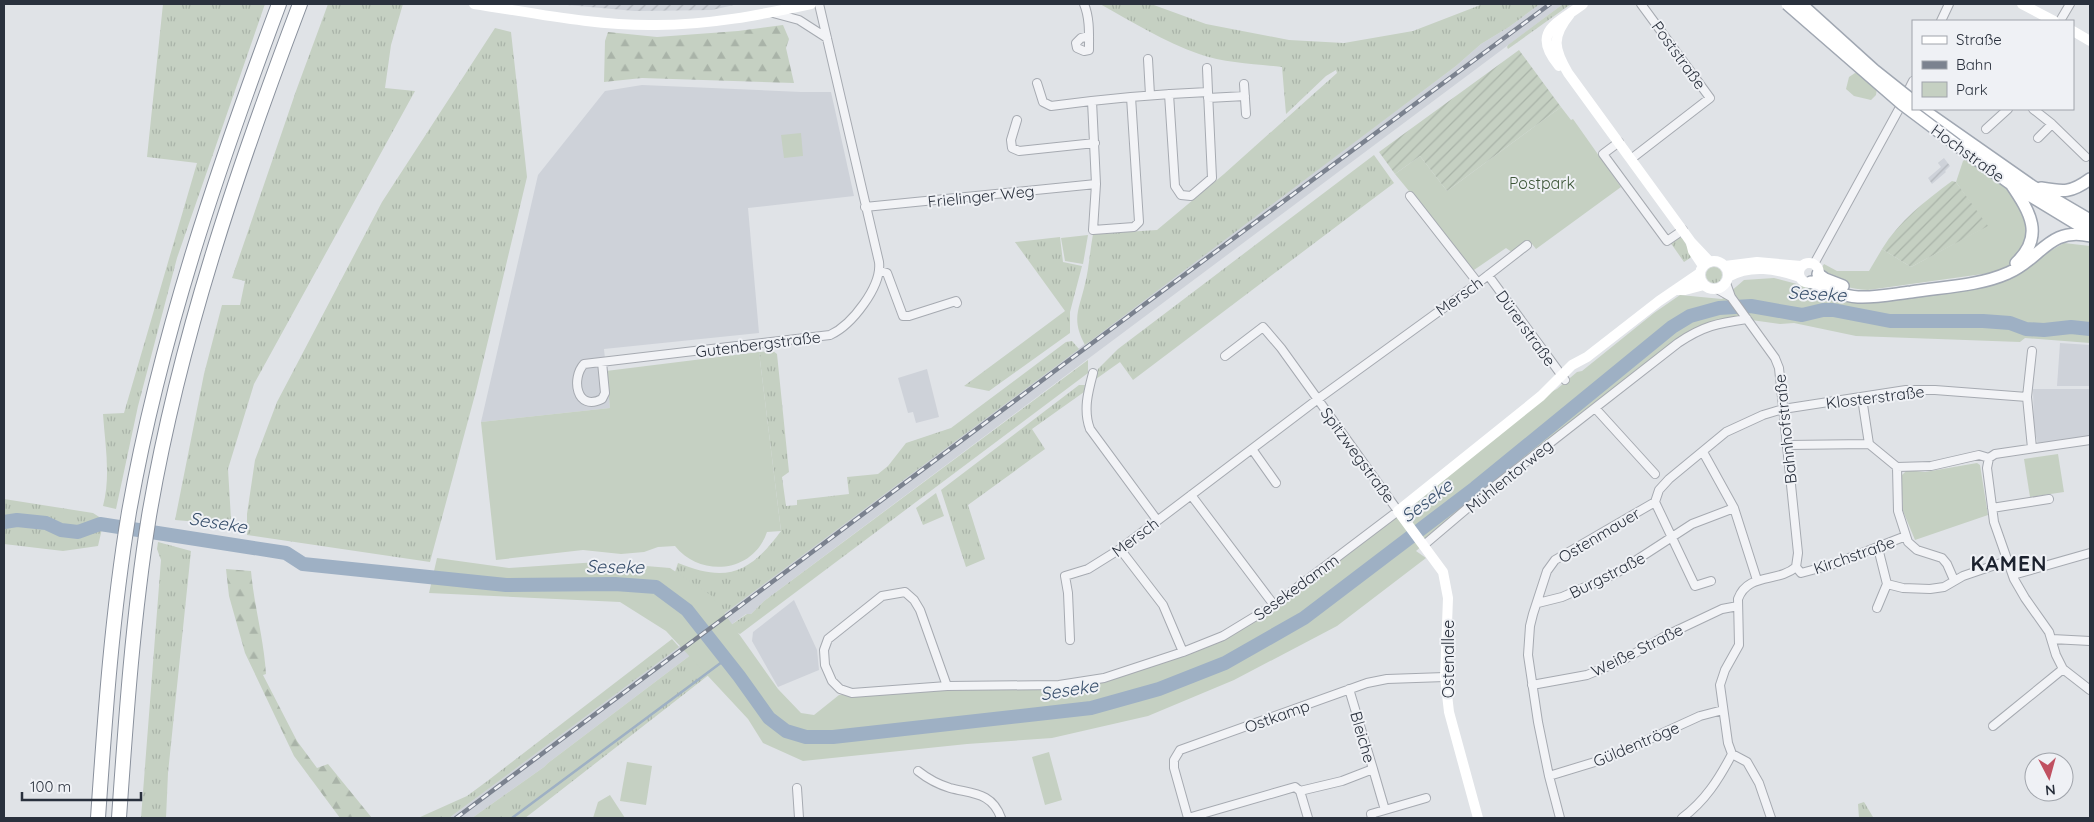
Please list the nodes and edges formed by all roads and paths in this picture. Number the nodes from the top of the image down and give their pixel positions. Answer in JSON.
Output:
{"nodes":[{"id":1,"x":300,"y":4,"type":"edge"},
{"id":2,"x":474,"y":4,"type":"edge"},
{"id":3,"x":811,"y":4,"type":"edge"},
{"id":4,"x":819,"y":4,"type":"edge"},
{"id":5,"x":1084,"y":4,"type":"edge"},
{"id":6,"x":1583,"y":4,"type":"edge"},
{"id":7,"x":1641,"y":4,"type":"edge"},
{"id":8,"x":1787,"y":4,"type":"edge"},
{"id":9,"x":1801,"y":4,"type":"edge"},
{"id":10,"x":1950,"y":4,"type":"edge"},
{"id":11,"x":2022,"y":4,"type":"edge"},
{"id":12,"x":2070,"y":4,"type":"edge"},
{"id":13,"x":277,"y":8,"type":"edge"},
{"id":14,"x":771,"y":12,"type":"junction"},
{"id":15,"x":1942,"y":20,"type":"edge"},
{"id":16,"x":2052,"y":20,"type":"edge"},
{"id":17,"x":2061,"y":20,"type":"edge"},
{"id":18,"x":2074,"y":32,"type":"edge"},
{"id":19,"x":1089,"y":36,"type":"dead end"},
{"id":20,"x":826,"y":38,"type":"junction"},
{"id":21,"x":2090,"y":41,"type":"edge"},
{"id":22,"x":1148,"y":59,"type":"dead end"},
{"id":23,"x":1207,"y":68,"type":"dead end"},
{"id":24,"x":1038,"y":83,"type":"dead end"},
{"id":25,"x":1912,"y":83,"type":"edge"},
{"id":26,"x":1244,"y":84,"type":"dead end"},
{"id":27,"x":1909,"y":89,"type":"dead end"},
{"id":28,"x":1169,"y":94,"type":"junction"},
{"id":29,"x":1150,"y":95,"type":"junction"},
{"id":30,"x":1208,"y":95,"type":"junction"},
{"id":31,"x":1245,"y":96,"type":"junction"},
{"id":32,"x":1131,"y":97,"type":"junction"},
{"id":33,"x":1912,"y":100,"type":"edge"},
{"id":34,"x":1092,"y":101,"type":"junction"},
{"id":35,"x":1899,"y":109,"type":"dead end"},
{"id":36,"x":1923,"y":110,"type":"edge"},
{"id":37,"x":2007,"y":110,"type":"edge"},
{"id":38,"x":2033,"y":110,"type":"edge"},
{"id":39,"x":1246,"y":114,"type":"dead end"},
{"id":40,"x":1017,"y":120,"type":"dead end"},
{"id":41,"x":2052,"y":124,"type":"junction"},
{"id":42,"x":1986,"y":129,"type":"dead end"},
{"id":43,"x":2038,"y":138,"type":"dead end"},
{"id":44,"x":1619,"y":142,"type":"junction"},
{"id":45,"x":1095,"y":143,"type":"junction"},
{"id":46,"x":1983,"y":158,"type":"junction"},
{"id":47,"x":2086,"y":158,"type":"dead end"},
{"id":48,"x":1631,"y":159,"type":"junction"},
{"id":49,"x":2090,"y":179,"type":"edge"},
{"id":50,"x":1096,"y":184,"type":"junction"},
{"id":51,"x":2011,"y":184,"type":"junction"},
{"id":52,"x":2032,"y":186,"type":"junction"},
{"id":53,"x":1410,"y":196,"type":"dead end"},
{"id":54,"x":865,"y":207,"type":"junction"},
{"id":55,"x":2090,"y":220,"type":"edge"},
{"id":56,"x":1683,"y":230,"type":"junction"},
{"id":57,"x":2090,"y":232,"type":"edge"},
{"id":58,"x":2090,"y":236,"type":"edge"},
{"id":59,"x":1527,"y":245,"type":"dead end"},
{"id":60,"x":1724,"y":266,"type":"junction"},
{"id":61,"x":1704,"y":267,"type":"junction"},
{"id":62,"x":880,"y":271,"type":"junction"},
{"id":63,"x":1800,"y":272,"type":"junction"},
{"id":64,"x":1815,"y":274,"type":"junction"},
{"id":65,"x":1488,"y":275,"type":"junction"},
{"id":66,"x":1727,"y":280,"type":"junction"},
{"id":67,"x":1478,"y":283,"type":"junction"},
{"id":68,"x":1704,"y":285,"type":"junction"},
{"id":69,"x":1717,"y":289,"type":"junction"},
{"id":70,"x":1676,"y":290,"type":"junction"},
{"id":71,"x":1731,"y":297,"type":"junction"},
{"id":72,"x":957,"y":303,"type":"dead end"},
{"id":73,"x":1745,"y":316,"type":"junction"},
{"id":74,"x":2032,"y":350,"type":"dead end"},
{"id":75,"x":1225,"y":356,"type":"dead end"},
{"id":76,"x":602,"y":362,"type":"junction"},
{"id":77,"x":1093,"y":373,"type":"dead end"},
{"id":78,"x":1563,"y":377,"type":"junction"},
{"id":79,"x":2027,"y":397,"type":"junction"},
{"id":80,"x":1862,"y":398,"type":"junction"},
{"id":81,"x":1318,"y":399,"type":"junction"},
{"id":82,"x":1595,"y":408,"type":"junction"},
{"id":83,"x":1782,"y":409,"type":"junction"},
{"id":84,"x":2090,"y":440,"type":"edge"},
{"id":85,"x":1869,"y":444,"type":"junction"},
{"id":86,"x":1787,"y":445,"type":"junction"},
{"id":87,"x":2032,"y":448,"type":"junction"},
{"id":88,"x":1252,"y":450,"type":"junction"},
{"id":89,"x":1703,"y":452,"type":"junction"},
{"id":90,"x":1989,"y":458,"type":"junction"},
{"id":91,"x":1897,"y":467,"type":"junction"},
{"id":92,"x":1655,"y":474,"type":"dead end"},
{"id":93,"x":1276,"y":482,"type":"dead end"},
{"id":94,"x":1191,"y":496,"type":"junction"},
{"id":95,"x":2049,"y":499,"type":"dead end"},
{"id":96,"x":1655,"y":502,"type":"junction"},
{"id":97,"x":1734,"y":508,"type":"junction"},
{"id":98,"x":1992,"y":508,"type":"junction"},
{"id":99,"x":1398,"y":511,"type":"junction"},
{"id":100,"x":1157,"y":520,"type":"junction"},
{"id":101,"x":1906,"y":536,"type":"junction"},
{"id":102,"x":1672,"y":539,"type":"junction"},
{"id":103,"x":1422,"y":542,"type":"junction"},
{"id":104,"x":1878,"y":548,"type":"junction"},
{"id":105,"x":1120,"y":549,"type":"junction"},
{"id":106,"x":2090,"y":553,"type":"edge"},
{"id":107,"x":2008,"y":561,"type":"junction"},
{"id":108,"x":1799,"y":570,"type":"junction"},
{"id":109,"x":2014,"y":577,"type":"junction"},
{"id":110,"x":1757,"y":580,"type":"junction"},
{"id":111,"x":1954,"y":580,"type":"junction"},
{"id":112,"x":1711,"y":581,"type":"dead end"},
{"id":113,"x":1887,"y":584,"type":"junction"},
{"id":114,"x":1538,"y":603,"type":"junction"},
{"id":115,"x":1274,"y":605,"type":"junction"},
{"id":116,"x":1738,"y":606,"type":"junction"},
{"id":117,"x":1877,"y":608,"type":"dead end"},
{"id":118,"x":2052,"y":639,"type":"junction"},
{"id":119,"x":1070,"y":640,"type":"dead end"},
{"id":120,"x":2090,"y":641,"type":"edge"},
{"id":121,"x":1183,"y":652,"type":"junction"},
{"id":122,"x":2063,"y":670,"type":"junction"},
{"id":123,"x":1446,"y":677,"type":"junction"},
{"id":124,"x":1532,"y":685,"type":"junction"},
{"id":125,"x":947,"y":686,"type":"junction"},
{"id":126,"x":1349,"y":689,"type":"junction"},
{"id":127,"x":2090,"y":690,"type":"edge"},
{"id":128,"x":1723,"y":710,"type":"junction"},
{"id":129,"x":1993,"y":726,"type":"dead end"},
{"id":130,"x":1732,"y":754,"type":"junction"},
{"id":131,"x":1373,"y":769,"type":"junction"},
{"id":132,"x":918,"y":772,"type":"dead end"},
{"id":133,"x":1549,"y":776,"type":"junction"},
{"id":134,"x":797,"y":788,"type":"dead end"},
{"id":135,"x":1300,"y":791,"type":"junction"},
{"id":136,"x":1426,"y":798,"type":"dead end"},
{"id":137,"x":1385,"y":810,"type":"junction"},
{"id":138,"x":1688,"y":817,"type":"edge"},
{"id":139,"x":98,"y":818,"type":"edge"},
{"id":140,"x":119,"y":818,"type":"edge"},
{"id":141,"x":799,"y":818,"type":"edge"},
{"id":142,"x":1001,"y":818,"type":"edge"},
{"id":143,"x":1188,"y":818,"type":"edge"},
{"id":144,"x":1308,"y":818,"type":"edge"},
{"id":145,"x":1372,"y":818,"type":"edge"},
{"id":146,"x":1478,"y":818,"type":"edge"},
{"id":147,"x":1560,"y":818,"type":"edge"},
{"id":148,"x":1771,"y":818,"type":"edge"}],
"edges":[{"from":1,"to":140,"type":"highway"},
{"from":2,"to":14,"type":"street"},
{"from":3,"to":14,"type":"street"},
{"from":4,"to":20,"type":"street"},
{"from":5,"to":19,"type":"street"},
{"from":6,"to":44,"type":"street"},
{"from":7,"to":48,"type":"street","name":"Poststraße"},
{"from":8,"to":46,"type":"main road","name":"Hochstraße","bridge":true},
{"from":9,"to":33,"type":"main road","bridge":true},
{"from":10,"to":15,"type":"street"},
{"from":11,"to":16,"type":"street"},
{"from":12,"to":17,"type":"street"},
{"from":13,"to":139,"type":"highway"},
{"from":14,"to":20,"type":"street"},
{"from":18,"to":21,"type":"street"},
{"from":20,"to":54,"type":"street"},
{"from":22,"to":29,"type":"street"},
{"from":23,"to":30,"type":"street"},
{"from":24,"to":34,"type":"street"},
{"from":25,"to":27,"type":"street"},
{"from":26,"to":31,"type":"street"},
{"from":28,"to":29,"type":"street"},
{"from":28,"to":30,"type":"street"},
{"from":28,"to":30,"type":"street"},
{"from":29,"to":32,"type":"street"},
{"from":30,"to":31,"type":"street"},
{"from":31,"to":39,"type":"street"},
{"from":32,"to":34,"type":"street"},
{"from":32,"to":50,"type":"street"},
{"from":34,"to":45,"type":"street"},
{"from":35,"to":64,"type":"street"},
{"from":36,"to":46,"type":"main road","name":"Hochstraße"},
{"from":37,"to":42,"type":"street"},
{"from":38,"to":41,"type":"street"},
{"from":40,"to":45,"type":"street"},
{"from":41,"to":43,"type":"street"},
{"from":41,"to":47,"type":"street"},
{"from":44,"to":48,"type":"street"},
{"from":44,"to":56,"type":"street"},
{"from":45,"to":50,"type":"street"},
{"from":46,"to":51,"type":"main road","name":"Hochstraße"},
{"from":46,"to":52,"type":"main road","name":"Hochstraße"},
{"from":48,"to":56,"type":"street"},
{"from":49,"to":52,"type":"main road"},
{"from":50,"to":54,"type":"street","name":"Frielinger Weg"},
{"from":51,"to":57,"type":"main road","name":"Hochstraße"},
{"from":51,"to":64,"type":"main road"},
{"from":52,"to":55,"type":"main road","name":"Hochstraße"},
{"from":53,"to":67,"type":"street","name":"Dürerstraße"},
{"from":54,"to":62,"type":"street"},
{"from":56,"to":61,"type":"street"},
{"from":58,"to":64,"type":"main road"},
{"from":59,"to":65,"type":"street","name":"Mersch"},
{"from":60,"to":61,"type":"street"},
{"from":60,"to":63,"type":"street"},
{"from":60,"to":66,"type":"street"},
{"from":61,"to":68,"type":"street"},
{"from":61,"to":70,"type":"street","name":"Sesekedamm"},
{"from":62,"to":72,"type":"street"},
{"from":62,"to":76,"type":"street","name":"Gutenbergstraße"},
{"from":63,"to":64,"type":"street"},
{"from":63,"to":64,"type":"street"},
{"from":63,"to":66,"type":"street"},
{"from":65,"to":67,"type":"street","name":"Mersch"},
{"from":65,"to":78,"type":"street","name":"Dürerstraße"},
{"from":66,"to":69,"type":"street"},
{"from":66,"to":71,"type":"street","name":"Bahnhofstraße"},
{"from":67,"to":81,"type":"street","name":"Mersch"},
{"from":68,"to":69,"type":"street","name":"Sesekedamm"},
{"from":68,"to":70,"type":"street","name":"Sesekedamm"},
{"from":69,"to":71,"type":"street","name":"Bahnhofstraße"},
{"from":70,"to":78,"type":"street","name":"Sesekedamm"},
{"from":71,"to":73,"type":"street","name":"Bahnhofstraße"},
{"from":73,"to":82,"type":"street","name":"Mühlentorweg"},
{"from":73,"to":83,"type":"street","name":"Bahnhofstraße"},
{"from":74,"to":79,"type":"street"},
{"from":75,"to":81,"type":"street"},
{"from":76,"to":76,"type":"street","name":"Gutenbergstraße"},
{"from":77,"to":100,"type":"street"},
{"from":78,"to":99,"type":"street","name":"Sesekedamm"},
{"from":79,"to":80,"type":"street","name":"Klosterstraße"},
{"from":79,"to":87,"type":"street"},
{"from":80,"to":83,"type":"street","name":"Klosterstraße"},
{"from":80,"to":85,"type":"street"},
{"from":81,"to":88,"type":"street","name":"Mersch"},
{"from":81,"to":99,"type":"street","name":"Spitzwegstraße"},
{"from":82,"to":92,"type":"street"},
{"from":82,"to":103,"type":"street","name":"Mühlentorweg"},
{"from":83,"to":86,"type":"street","name":"Bahnhofstraße"},
{"from":83,"to":89,"type":"street","name":"Ostenmauer"},
{"from":84,"to":87,"type":"street"},
{"from":85,"to":86,"type":"street"},
{"from":85,"to":91,"type":"street"},
{"from":86,"to":108,"type":"street","name":"Bahnhofstraße"},
{"from":87,"to":90,"type":"street"},
{"from":88,"to":93,"type":"street"},
{"from":88,"to":94,"type":"street","name":"Mersch"},
{"from":89,"to":96,"type":"street","name":"Ostenmauer"},
{"from":89,"to":97,"type":"street"},
{"from":90,"to":91,"type":"street"},
{"from":90,"to":98,"type":"street"},
{"from":91,"to":101,"type":"street"},
{"from":94,"to":100,"type":"street","name":"Mersch"},
{"from":94,"to":115,"type":"street"},
{"from":95,"to":98,"type":"street"},
{"from":96,"to":102,"type":"street"},
{"from":96,"to":114,"type":"street","name":"Ostenmauer"},
{"from":97,"to":102,"type":"street","name":"Burgstraße"},
{"from":97,"to":110,"type":"street"},
{"from":98,"to":107,"type":"street"},
{"from":99,"to":103,"type":"street","name":"Ostenallee"},
{"from":99,"to":115,"type":"street","name":"Sesekedamm"},
{"from":100,"to":105,"type":"street","name":"Mersch"},
{"from":101,"to":104,"type":"street","name":"Kirchstraße"},
{"from":101,"to":111,"type":"street"},
{"from":102,"to":112,"type":"street"},
{"from":102,"to":114,"type":"street","name":"Burgstraße"},
{"from":103,"to":123,"type":"street","name":"Ostenallee"},
{"from":104,"to":108,"type":"street","name":"Kirchstraße"},
{"from":104,"to":113,"type":"street"},
{"from":105,"to":119,"type":"street","name":"Mersch"},
{"from":105,"to":121,"type":"street"},
{"from":106,"to":109,"type":"street"},
{"from":107,"to":109,"type":"street"},
{"from":107,"to":111,"type":"street"},
{"from":108,"to":110,"type":"street","name":"Kirchstraße"},
{"from":109,"to":118,"type":"street"},
{"from":110,"to":116,"type":"street"},
{"from":111,"to":113,"type":"street"},
{"from":113,"to":117,"type":"street"},
{"from":114,"to":124,"type":"street","name":"Ostenmauer"},
{"from":115,"to":121,"type":"street","name":"Sesekedamm"},
{"from":116,"to":124,"type":"street","name":"Weiße Straße"},
{"from":116,"to":128,"type":"street"},
{"from":118,"to":120,"type":"street"},
{"from":118,"to":122,"type":"street"},
{"from":121,"to":125,"type":"street","name":"Sesekedamm"},
{"from":122,"to":127,"type":"street"},
{"from":122,"to":129,"type":"street"},
{"from":123,"to":126,"type":"street","name":"Ostkamp"},
{"from":123,"to":146,"type":"street","name":"Ostenallee"},
{"from":124,"to":133,"type":"street","name":"Ostenmauer"},
{"from":125,"to":125,"type":"street","name":"Sesekedamm"},
{"from":126,"to":131,"type":"street","name":"Bleiche"},
{"from":126,"to":143,"type":"street","name":"Ostkamp"},
{"from":128,"to":130,"type":"street"},
{"from":128,"to":133,"type":"street","name":"Güldentröge"},
{"from":130,"to":138,"type":"street"},
{"from":130,"to":148,"type":"street"},
{"from":131,"to":135,"type":"street","name":"Bleiche"},
{"from":131,"to":137,"type":"street"},
{"from":132,"to":142,"type":"street"},
{"from":133,"to":147,"type":"street","name":"Ostenmauer"},
{"from":134,"to":141,"type":"street"},
{"from":135,"to":143,"type":"street","name":"Bleiche"},
{"from":135,"to":144,"type":"street"},
{"from":136,"to":137,"type":"street"},
{"from":137,"to":145,"type":"street"}]}
